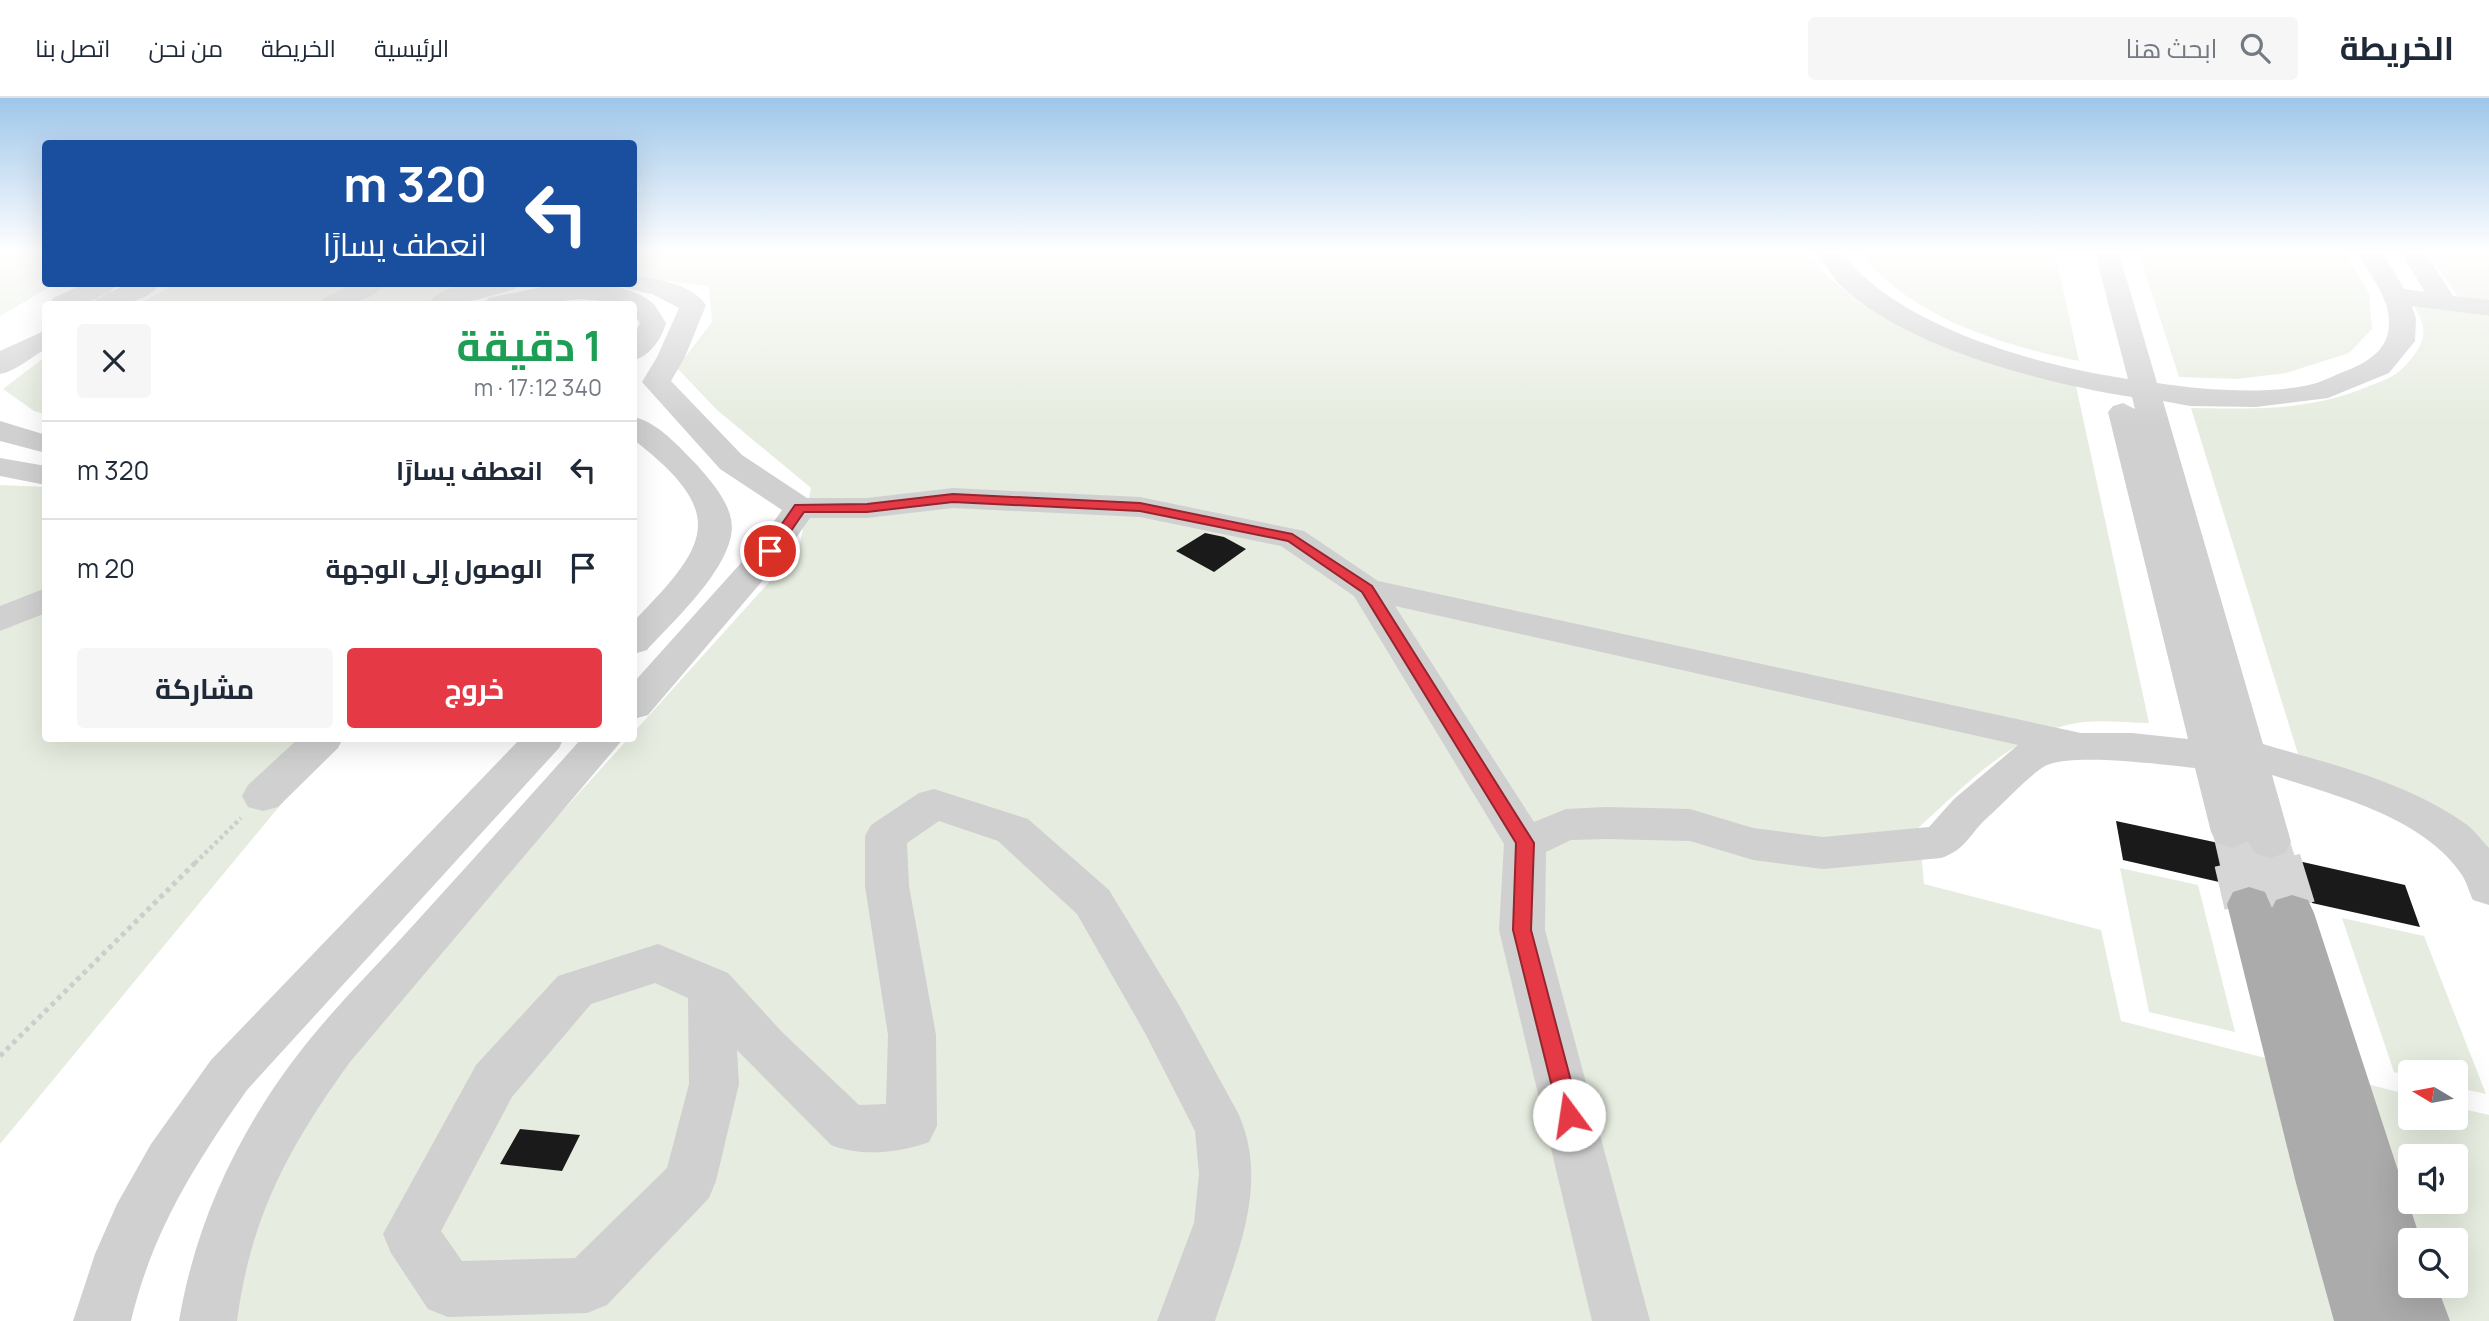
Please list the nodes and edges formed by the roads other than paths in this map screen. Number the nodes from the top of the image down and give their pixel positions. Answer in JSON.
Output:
{"nodes":[{"id":1,"x":645,"y":310,"type":"edge"},
{"id":2,"x":691,"y":310,"type":"edge"},
{"id":3,"x":1891,"y":310,"type":"edge"},
{"id":4,"x":1910,"y":310,"type":"edge"},
{"id":5,"x":2103,"y":310,"type":"edge"},
{"id":6,"x":2116,"y":310,"type":"edge"},
{"id":7,"x":2385,"y":310,"type":"edge"},
{"id":8,"x":2400,"y":310,"type":"edge"},
{"id":9,"x":42,"y":315,"type":"edge"},
{"id":10,"x":0,"y":336,"type":"edge"},
{"id":11,"x":42,"y":340,"type":"edge"},
{"id":12,"x":637,"y":348,"type":"edge"},
{"id":13,"x":0,"y":366,"type":"edge"},
{"id":14,"x":2128,"y":383,"type":"junction"},
{"id":15,"x":637,"y":428,"type":"edge"},
{"id":16,"x":0,"y":430,"type":"edge"},
{"id":17,"x":42,"y":443,"type":"edge"},
{"id":18,"x":0,"y":467,"type":"edge"},
{"id":19,"x":42,"y":475,"type":"edge"},
{"id":20,"x":800,"y":508,"type":"junction"},
{"id":21,"x":1367,"y":589,"type":"junction"},
{"id":22,"x":42,"y":601,"type":"edge"},
{"id":23,"x":0,"y":620,"type":"edge"},
{"id":24,"x":637,"y":639,"type":"edge"},
{"id":25,"x":637,"y":703,"type":"edge"},
{"id":26,"x":320,"y":742,"type":"edge"},
{"id":27,"x":541,"y":742,"type":"edge"},
{"id":28,"x":601,"y":742,"type":"edge"},
{"id":29,"x":2086,"y":746,"type":"junction"},
{"id":30,"x":2229,"y":755,"type":"junction"},
{"id":31,"x":263,"y":796,"type":"road end"},
{"id":32,"x":2232,"y":832,"type":"tunnel mouth"},
{"id":33,"x":2270,"y":842,"type":"tunnel mouth"},
{"id":34,"x":1525,"y":843,"type":"junction"},
{"id":35,"x":2489,"y":888,"type":"edge"},
{"id":36,"x":710,"y":987,"type":"junction"},
{"id":37,"x":102,"y":1321,"type":"edge"},
{"id":38,"x":208,"y":1321,"type":"edge"},
{"id":39,"x":1186,"y":1321,"type":"edge"},
{"id":40,"x":1621,"y":1321,"type":"edge"},
{"id":41,"x":2363,"y":1321,"type":"edge"},
{"id":42,"x":2421,"y":1321,"type":"edge"}],
"edges":[{"from":1,"to":12,"type":"street"},
{"from":2,"to":20,"type":"street"},
{"from":3,"to":14,"type":"street"},
{"from":4,"to":14,"type":"street"},
{"from":5,"to":14,"type":"street"},
{"from":6,"to":14,"type":"street"},
{"from":7,"to":14,"type":"street"},
{"from":8,"to":14,"type":"street"},
{"from":9,"to":10,"type":"street"},
{"from":11,"to":13,"type":"street"},
{"from":14,"to":30,"type":"street"},
{"from":15,"to":24,"type":"street"},
{"from":16,"to":17,"type":"street"},
{"from":18,"to":19,"type":"street"},
{"from":20,"to":21,"type":"street"},
{"from":20,"to":25,"type":"street"},
{"from":21,"to":29,"type":"street"},
{"from":21,"to":34,"type":"street"},
{"from":22,"to":23,"type":"street"},
{"from":26,"to":31,"type":"street"},
{"from":27,"to":37,"type":"street"},
{"from":28,"to":38,"type":"street"},
{"from":29,"to":30,"type":"street"},
{"from":29,"to":34,"type":"street"},
{"from":30,"to":32,"type":"street"},
{"from":30,"to":33,"type":"street"},
{"from":30,"to":35,"type":"street"},
{"from":34,"to":40,"type":"street"},
{"from":36,"to":36,"type":"street"},
{"from":36,"to":39,"type":"street"},
{"from":41,"to":42,"type":"main road"}]}
